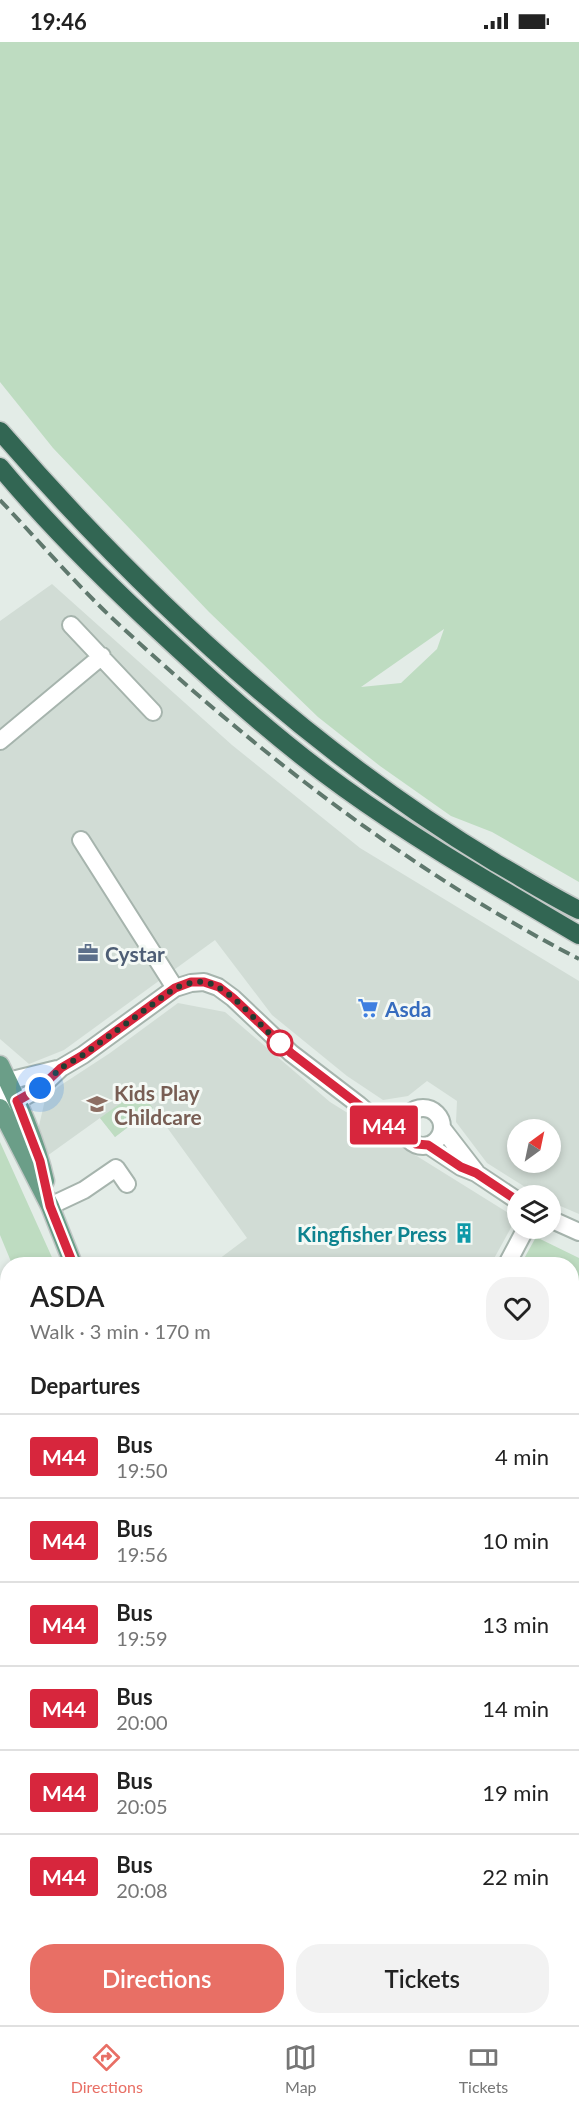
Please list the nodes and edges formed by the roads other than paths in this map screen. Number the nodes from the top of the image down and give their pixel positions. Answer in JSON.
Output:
{"nodes":[{"id":1,"x":0,"y":431,"type":"edge"},
{"id":2,"x":0,"y":467,"type":"edge"},
{"id":3,"x":71,"y":625,"type":"dead end"},
{"id":4,"x":102,"y":656,"type":"junction"},
{"id":5,"x":153,"y":712,"type":"dead end"},
{"id":6,"x":0,"y":741,"type":"edge"},
{"id":7,"x":81,"y":840,"type":"dead end"},
{"id":8,"x":579,"y":910,"type":"edge"},
{"id":9,"x":579,"y":935,"type":"edge"},
{"id":10,"x":175,"y":988,"type":"junction"},
{"id":11,"x":61,"y":1068,"type":"junction"},
{"id":12,"x":3,"y":1077,"type":"edge"},
{"id":13,"x":9,"y":1100,"type":"edge"},
{"id":14,"x":0,"y":1108,"type":"edge"},
{"id":15,"x":406,"y":1126,"type":"junction"},
{"id":16,"x":442,"y":1128,"type":"junction"},
{"id":17,"x":428,"y":1145,"type":"junction"},
{"id":18,"x":476,"y":1173,"type":"junction"},
{"id":19,"x":127,"y":1184,"type":"dead end"},
{"id":20,"x":507,"y":1194,"type":"edge"},
{"id":21,"x":50,"y":1206,"type":"junction"},
{"id":22,"x":561,"y":1224,"type":"edge"},
{"id":23,"x":579,"y":1232,"type":"edge"},
{"id":24,"x":520,"y":1239,"type":"edge"},
{"id":25,"x":70,"y":1257,"type":"edge"},
{"id":26,"x":511,"y":1257,"type":"edge"}],
"edges":[{"from":1,"to":8,"type":"highway"},
{"from":2,"to":9,"type":"highway"},
{"from":3,"to":4,"type":"street"},
{"from":4,"to":5,"type":"street"},
{"from":4,"to":6,"type":"street"},
{"from":7,"to":10,"type":"street"},
{"from":10,"to":11,"type":"street"},
{"from":10,"to":15,"type":"street"},
{"from":11,"to":12,"type":"street"},
{"from":11,"to":13,"type":"street"},
{"from":12,"to":13,"type":"main road"},
{"from":13,"to":21,"type":"main road"},
{"from":14,"to":21,"type":"main road"},
{"from":15,"to":16,"type":"street"},
{"from":15,"to":17,"type":"street"},
{"from":16,"to":17,"type":"street"},
{"from":16,"to":18,"type":"street"},
{"from":17,"to":18,"type":"street"},
{"from":18,"to":20,"type":"street"},
{"from":19,"to":21,"type":"street"},
{"from":21,"to":25,"type":"main road"},
{"from":22,"to":23,"type":"street"},
{"from":24,"to":26,"type":"street"}]}
